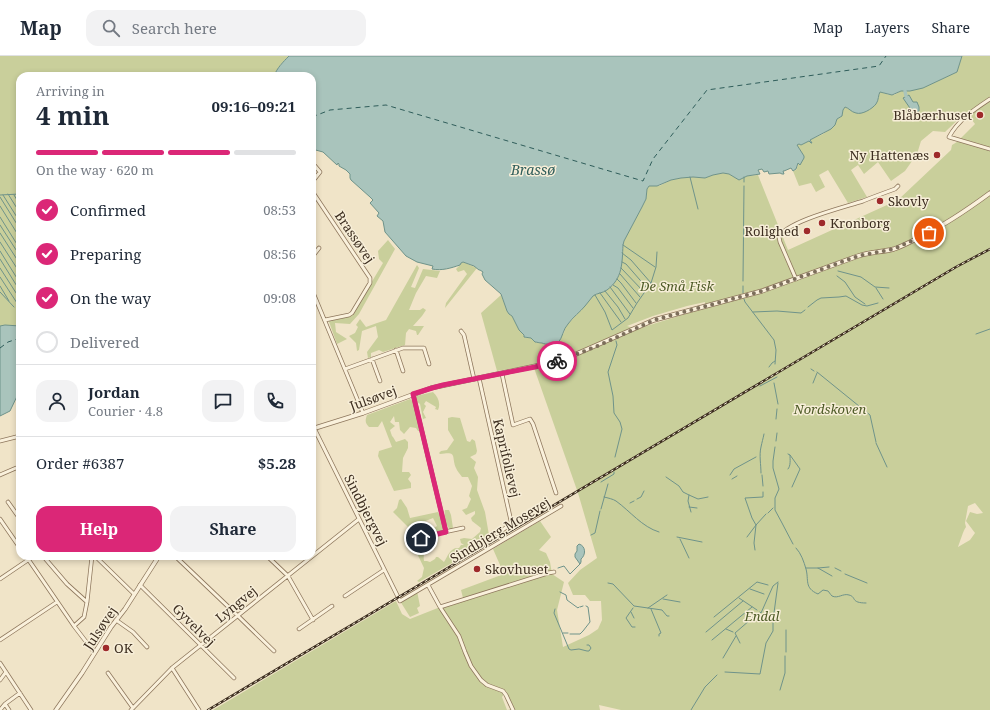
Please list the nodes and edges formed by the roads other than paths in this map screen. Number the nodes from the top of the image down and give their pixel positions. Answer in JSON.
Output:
{"nodes":[{"id":1,"x":990,"y":99,"type":"edge"},
{"id":2,"x":990,"y":149,"type":"edge"},
{"id":3,"x":316,"y":167,"type":"edge"},
{"id":4,"x":316,"y":177,"type":"edge"},
{"id":5,"x":898,"y":186,"type":"dead end"},
{"id":6,"x":990,"y":193,"type":"edge"},
{"id":7,"x":316,"y":197,"type":"edge"},
{"id":8,"x":319,"y":248,"type":"dead end"},
{"id":9,"x":316,"y":252,"type":"edge"},
{"id":10,"x":796,"y":279,"type":"junction"},
{"id":11,"x":316,"y":300,"type":"edge"},
{"id":12,"x":324,"y":320,"type":"junction"},
{"id":13,"x":461,"y":331,"type":"dead end"},
{"id":14,"x":396,"y":350,"type":"junction"},
{"id":15,"x":372,"y":359,"type":"junction"},
{"id":16,"x":430,"y":364,"type":"dead end"},
{"id":17,"x":345,"y":369,"type":"junction"},
{"id":18,"x":403,"y":372,"type":"dead end"},
{"id":19,"x":502,"y":374,"type":"junction"},
{"id":20,"x":479,"y":378,"type":"junction"},
{"id":21,"x":474,"y":379,"type":"junction"},
{"id":22,"x":380,"y":381,"type":"dead end"},
{"id":23,"x":413,"y":394,"type":"junction"},
{"id":24,"x":363,"y":413,"type":"junction"},
{"id":25,"x":316,"y":426,"type":"edge"},
{"id":26,"x":316,"y":433,"type":"edge"},
{"id":27,"x":16,"y":437,"type":"edge"},
{"id":28,"x":0,"y":441,"type":"edge"},
{"id":29,"x":16,"y":468,"type":"edge"},
{"id":30,"x":0,"y":475,"type":"edge"},
{"id":31,"x":556,"y":492,"type":"dead end"},
{"id":32,"x":8,"y":502,"type":"dead end"},
{"id":33,"x":561,"y":506,"type":"dead end"},
{"id":34,"x":16,"y":513,"type":"edge"},
{"id":35,"x":0,"y":519,"type":"edge"},
{"id":36,"x":359,"y":519,"type":"junction"},
{"id":37,"x":463,"y":528,"type":"dead end"},
{"id":38,"x":446,"y":532,"type":"junction"},
{"id":39,"x":497,"y":534,"type":"dead end"},
{"id":40,"x":421,"y":538,"type":"dead end"},
{"id":41,"x":16,"y":542,"type":"edge"},
{"id":42,"x":316,"y":552,"type":"edge"},
{"id":43,"x":28,"y":560,"type":"joint"},
{"id":44,"x":47,"y":560,"type":"edge"},
{"id":45,"x":91,"y":560,"type":"edge"},
{"id":46,"x":98,"y":560,"type":"edge"},
{"id":47,"x":156,"y":560,"type":"edge"},
{"id":48,"x":179,"y":560,"type":"edge"},
{"id":49,"x":271,"y":560,"type":"edge"},
{"id":50,"x":306,"y":560,"type":"edge"},
{"id":51,"x":384,"y":570,"type":"junction"},
{"id":52,"x":554,"y":572,"type":"dead end"},
{"id":53,"x":288,"y":576,"type":"junction"},
{"id":54,"x":0,"y":579,"type":"edge"},
{"id":55,"x":140,"y":585,"type":"junction"},
{"id":56,"x":428,"y":585,"type":"junction"},
{"id":57,"x":134,"y":594,"type":"junction"},
{"id":58,"x":345,"y":596,"type":"dead end"},
{"id":59,"x":400,"y":601,"type":"joint"},
{"id":60,"x":57,"y":602,"type":"junction"},
{"id":61,"x":87,"y":602,"type":"junction"},
{"id":62,"x":332,"y":606,"type":"dead end"},
{"id":63,"x":440,"y":607,"type":"junction"},
{"id":64,"x":238,"y":616,"type":"junction"},
{"id":65,"x":116,"y":620,"type":"junction"},
{"id":66,"x":313,"y":620,"type":"junction"},
{"id":67,"x":74,"y":626,"type":"junction"},
{"id":68,"x":299,"y":630,"type":"dead end"},
{"id":69,"x":0,"y":640,"type":"edge"},
{"id":70,"x":200,"y":645,"type":"junction"},
{"id":71,"x":146,"y":647,"type":"dead end"},
{"id":72,"x":274,"y":651,"type":"dead end"},
{"id":73,"x":94,"y":652,"type":"junction"},
{"id":74,"x":0,"y":664,"type":"edge"},
{"id":75,"x":172,"y":668,"type":"junction"},
{"id":76,"x":6,"y":672,"type":"junction"},
{"id":77,"x":108,"y":673,"type":"dead end"},
{"id":78,"x":234,"y":678,"type":"dead end"},
{"id":79,"x":0,"y":680,"type":"edge"},
{"id":80,"x":20,"y":693,"type":"junction"},
{"id":81,"x":5,"y":704,"type":"junction"},
{"id":82,"x":132,"y":709,"type":"edge"},
{"id":83,"x":0,"y":710,"type":"edge"},
{"id":84,"x":9,"y":710,"type":"edge"},
{"id":85,"x":32,"y":710,"type":"edge"},
{"id":86,"x":56,"y":710,"type":"edge"},
{"id":87,"x":199,"y":710,"type":"edge"},
{"id":88,"x":513,"y":710,"type":"edge"}],
"edges":[{"from":1,"to":2,"type":"street"},
{"from":3,"to":4,"type":"street"},
{"from":5,"to":10,"type":"street"},
{"from":6,"to":10,"type":"street","name":"Julsøvej"},
{"from":7,"to":12,"type":"street","name":"Brassøvej"},
{"from":8,"to":9,"type":"street"},
{"from":10,"to":19,"type":"street","name":"Julsøvej"},
{"from":11,"to":12,"type":"street"},
{"from":12,"to":17,"type":"street"},
{"from":13,"to":21,"type":"street"},
{"from":14,"to":15,"type":"street"},
{"from":14,"to":16,"type":"street"},
{"from":14,"to":18,"type":"street"},
{"from":15,"to":17,"type":"street"},
{"from":15,"to":22,"type":"street"},
{"from":17,"to":24,"type":"street"},
{"from":19,"to":20,"type":"street","name":"Julsøvej"},
{"from":19,"to":31,"type":"street"},
{"from":20,"to":21,"type":"street","name":"Julsøvej"},
{"from":20,"to":39,"type":"street","name":"Kaprifolievej"},
{"from":21,"to":23,"type":"street","name":"Julsøvej"},
{"from":23,"to":24,"type":"street","name":"Julsøvej"},
{"from":23,"to":38,"type":"street"},
{"from":24,"to":25,"type":"street","name":"Julsøvej"},
{"from":26,"to":36,"type":"street","name":"Sindbjergvej"},
{"from":27,"to":28,"type":"street"},
{"from":29,"to":30,"type":"street"},
{"from":32,"to":34,"type":"street"},
{"from":33,"to":56,"type":"street","name":"Sindbjerg Mosevej"},
{"from":35,"to":41,"type":"street"},
{"from":36,"to":42,"type":"street","name":"Lyngvej"},
{"from":36,"to":51,"type":"street","name":"Sindbjergvej"},
{"from":37,"to":38,"type":"street"},
{"from":38,"to":40,"type":"street"},
{"from":43,"to":54,"type":"street"},
{"from":43,"to":60,"type":"street"},
{"from":44,"to":61,"type":"street"},
{"from":45,"to":61,"type":"street"},
{"from":46,"to":57,"type":"street"},
{"from":47,"to":55,"type":"street","name":"Julsøvej"},
{"from":48,"to":64,"type":"street"},
{"from":49,"to":53,"type":"street"},
{"from":50,"to":53,"type":"street","name":"Lyngvej"},
{"from":51,"to":58,"type":"street"},
{"from":51,"to":59,"type":"street","name":"Sindbjergvej"},
{"from":52,"to":63,"type":"street"},
{"from":53,"to":64,"type":"street","name":"Lyngvej"},
{"from":53,"to":66,"type":"street"},
{"from":55,"to":57,"type":"street","name":"Julsøvej"},
{"from":55,"to":70,"type":"street","name":"Gyvelvej"},
{"from":56,"to":59,"type":"street","name":"Sindbjerg Mosevej"},
{"from":56,"to":63,"type":"street"},
{"from":57,"to":65,"type":"street","name":"Julsøvej"},
{"from":60,"to":67,"type":"street"},
{"from":60,"to":69,"type":"street"},
{"from":61,"to":67,"type":"street"},
{"from":62,"to":66,"type":"street"},
{"from":63,"to":88,"type":"street"},
{"from":64,"to":70,"type":"street","name":"Lyngvej"},
{"from":64,"to":72,"type":"street"},
{"from":65,"to":71,"type":"street"},
{"from":65,"to":73,"type":"street","name":"Julsøvej"},
{"from":66,"to":68,"type":"street"},
{"from":67,"to":73,"type":"street"},
{"from":70,"to":75,"type":"street","name":"Lyngvej"},
{"from":70,"to":78,"type":"street","name":"Gyvelvej"},
{"from":73,"to":86,"type":"street","name":"Julsøvej"},
{"from":74,"to":76,"type":"street"},
{"from":75,"to":82,"type":"street","name":"Lyngvej"},
{"from":75,"to":87,"type":"street"},
{"from":76,"to":79,"type":"street"},
{"from":76,"to":80,"type":"street"},
{"from":77,"to":82,"type":"street"},
{"from":80,"to":81,"type":"street"},
{"from":80,"to":85,"type":"street"},
{"from":81,"to":83,"type":"street"},
{"from":81,"to":84,"type":"street"}]}
